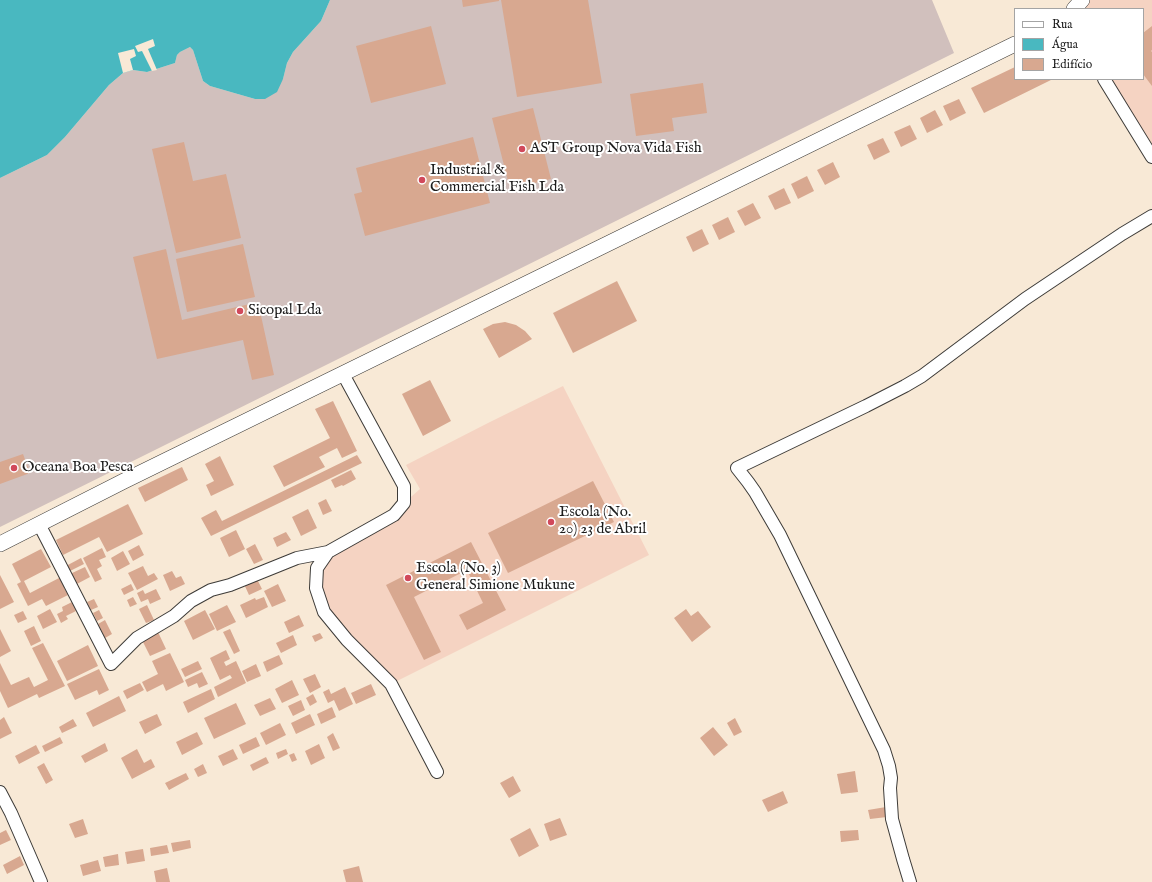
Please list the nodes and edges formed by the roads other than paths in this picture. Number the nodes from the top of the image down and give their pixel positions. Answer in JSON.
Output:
{"nodes":[{"id":1,"x":1082,"y":0,"type":"edge"},
{"id":2,"x":1075,"y":8,"type":"edge"},
{"id":3,"x":1014,"y":44,"type":"edge"},
{"id":4,"x":1105,"y":80,"type":"edge"},
{"id":5,"x":1152,"y":157,"type":"edge"},
{"id":6,"x":1152,"y":216,"type":"edge"},
{"id":7,"x":343,"y":374,"type":"junction"},
{"id":8,"x":39,"y":524,"type":"junction"},
{"id":9,"x":0,"y":544,"type":"edge"},
{"id":10,"x":328,"y":552,"type":"junction"},
{"id":11,"x":437,"y":772,"type":"dead end"},
{"id":12,"x":0,"y":792,"type":"edge"},
{"id":13,"x":41,"y":882,"type":"edge"},
{"id":14,"x":910,"y":882,"type":"edge"}],
"edges":[{"from":1,"to":2,"type":"street"},
{"from":3,"to":7,"type":"street"},
{"from":4,"to":5,"type":"street"},
{"from":6,"to":14,"type":"street"},
{"from":7,"to":8,"type":"street"},
{"from":7,"to":10,"type":"street"},
{"from":8,"to":9,"type":"street"},
{"from":8,"to":10,"type":"street"},
{"from":10,"to":11,"type":"street"},
{"from":12,"to":13,"type":"street"}]}
